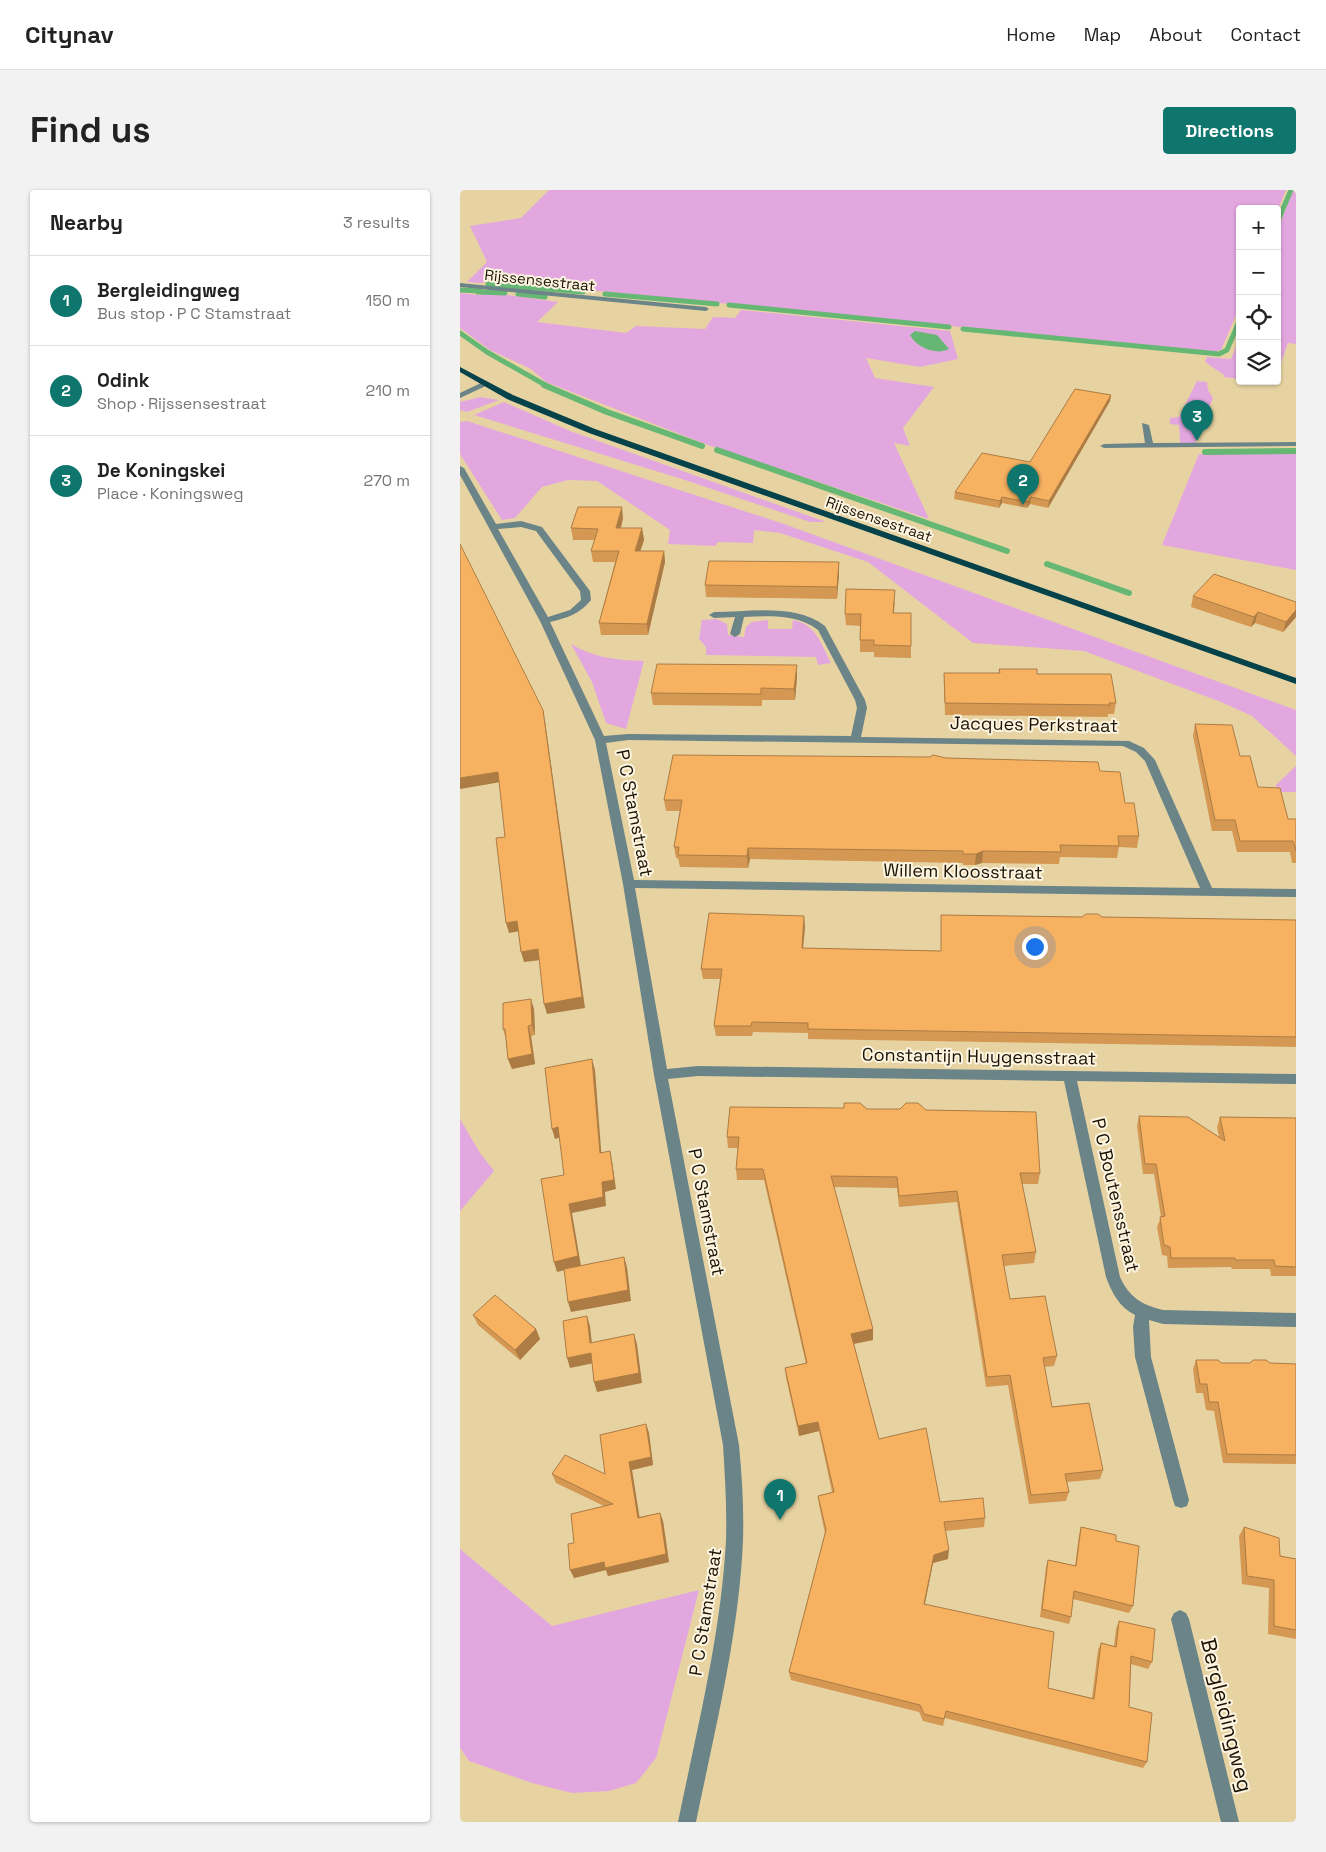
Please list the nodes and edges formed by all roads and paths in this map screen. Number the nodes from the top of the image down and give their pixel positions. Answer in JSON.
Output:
{"nodes":[{"id":1,"x":460,"y":285,"type":"edge"},
{"id":2,"x":706,"y":308,"type":"dead end"},
{"id":3,"x":460,"y":369,"type":"edge"},
{"id":4,"x":486,"y":384,"type":"junction"},
{"id":5,"x":460,"y":396,"type":"edge"},
{"id":6,"x":1145,"y":425,"type":"dead end"},
{"id":7,"x":1296,"y":444,"type":"edge"},
{"id":8,"x":1149,"y":445,"type":"junction"},
{"id":9,"x":1104,"y":446,"type":"dead end"},
{"id":10,"x":460,"y":468,"type":"edge"},
{"id":11,"x":493,"y":527,"type":"junction"},
{"id":12,"x":714,"y":615,"type":"dead end"},
{"id":13,"x":740,"y":616,"type":"junction"},
{"id":14,"x":545,"y":621,"type":"junction"},
{"id":15,"x":735,"y":634,"type":"dead end"},
{"id":16,"x":1296,"y":681,"type":"edge"},
{"id":17,"x":856,"y":738,"type":"junction"},
{"id":18,"x":600,"y":740,"type":"junction"},
{"id":19,"x":629,"y":884,"type":"junction"},
{"id":20,"x":1208,"y":892,"type":"junction"},
{"id":21,"x":1296,"y":893,"type":"edge"},
{"id":22,"x":661,"y":1075,"type":"junction"},
{"id":23,"x":1069,"y":1076,"type":"junction"},
{"id":24,"x":1296,"y":1079,"type":"edge"},
{"id":25,"x":1143,"y":1312,"type":"junction"},
{"id":26,"x":1296,"y":1320,"type":"edge"},
{"id":27,"x":1182,"y":1500,"type":"dead end"},
{"id":28,"x":1180,"y":1618,"type":"dead end"},
{"id":29,"x":688,"y":1822,"type":"edge"},
{"id":30,"x":1230,"y":1822,"type":"edge"}],
"edges":[{"from":1,"to":2,"type":"street","name":"Rijssensestraat"},
{"from":3,"to":4,"type":"main road","name":"Rijssensestraat"},
{"from":4,"to":5,"type":"street"},
{"from":4,"to":16,"type":"main road","name":"Rijssensestraat"},
{"from":6,"to":8,"type":"street"},
{"from":7,"to":8,"type":"street"},
{"from":8,"to":9,"type":"street"},
{"from":10,"to":11,"type":"street","name":"P C Stamstraat"},
{"from":11,"to":14,"type":"street","name":"P C Stamstraat"},
{"from":11,"to":14,"type":"street"},
{"from":12,"to":13,"type":"street"},
{"from":13,"to":15,"type":"street"},
{"from":13,"to":17,"type":"street"},
{"from":14,"to":18,"type":"street","name":"P C Stamstraat"},
{"from":17,"to":18,"type":"street","name":"Jacques Perkstraat"},
{"from":17,"to":20,"type":"street","name":"Jacques Perkstraat"},
{"from":18,"to":19,"type":"street","name":"P C Stamstraat"},
{"from":19,"to":20,"type":"street","name":"Willem Kloosstraat"},
{"from":19,"to":22,"type":"street","name":"P C Stamstraat"},
{"from":20,"to":21,"type":"street","name":"Willem Kloosstraat"},
{"from":22,"to":23,"type":"street","name":"Constantijn Huygensstraat"},
{"from":22,"to":29,"type":"street","name":"P C Stamstraat"},
{"from":23,"to":24,"type":"street","name":"Constantijn Huygensstraat"},
{"from":23,"to":25,"type":"street","name":"P C Boutensstraat"},
{"from":25,"to":26,"type":"street","name":"P C Boutensstraat"},
{"from":25,"to":27,"type":"street"},
{"from":28,"to":30,"type":"street","name":"Bergleidingweg"}]}
